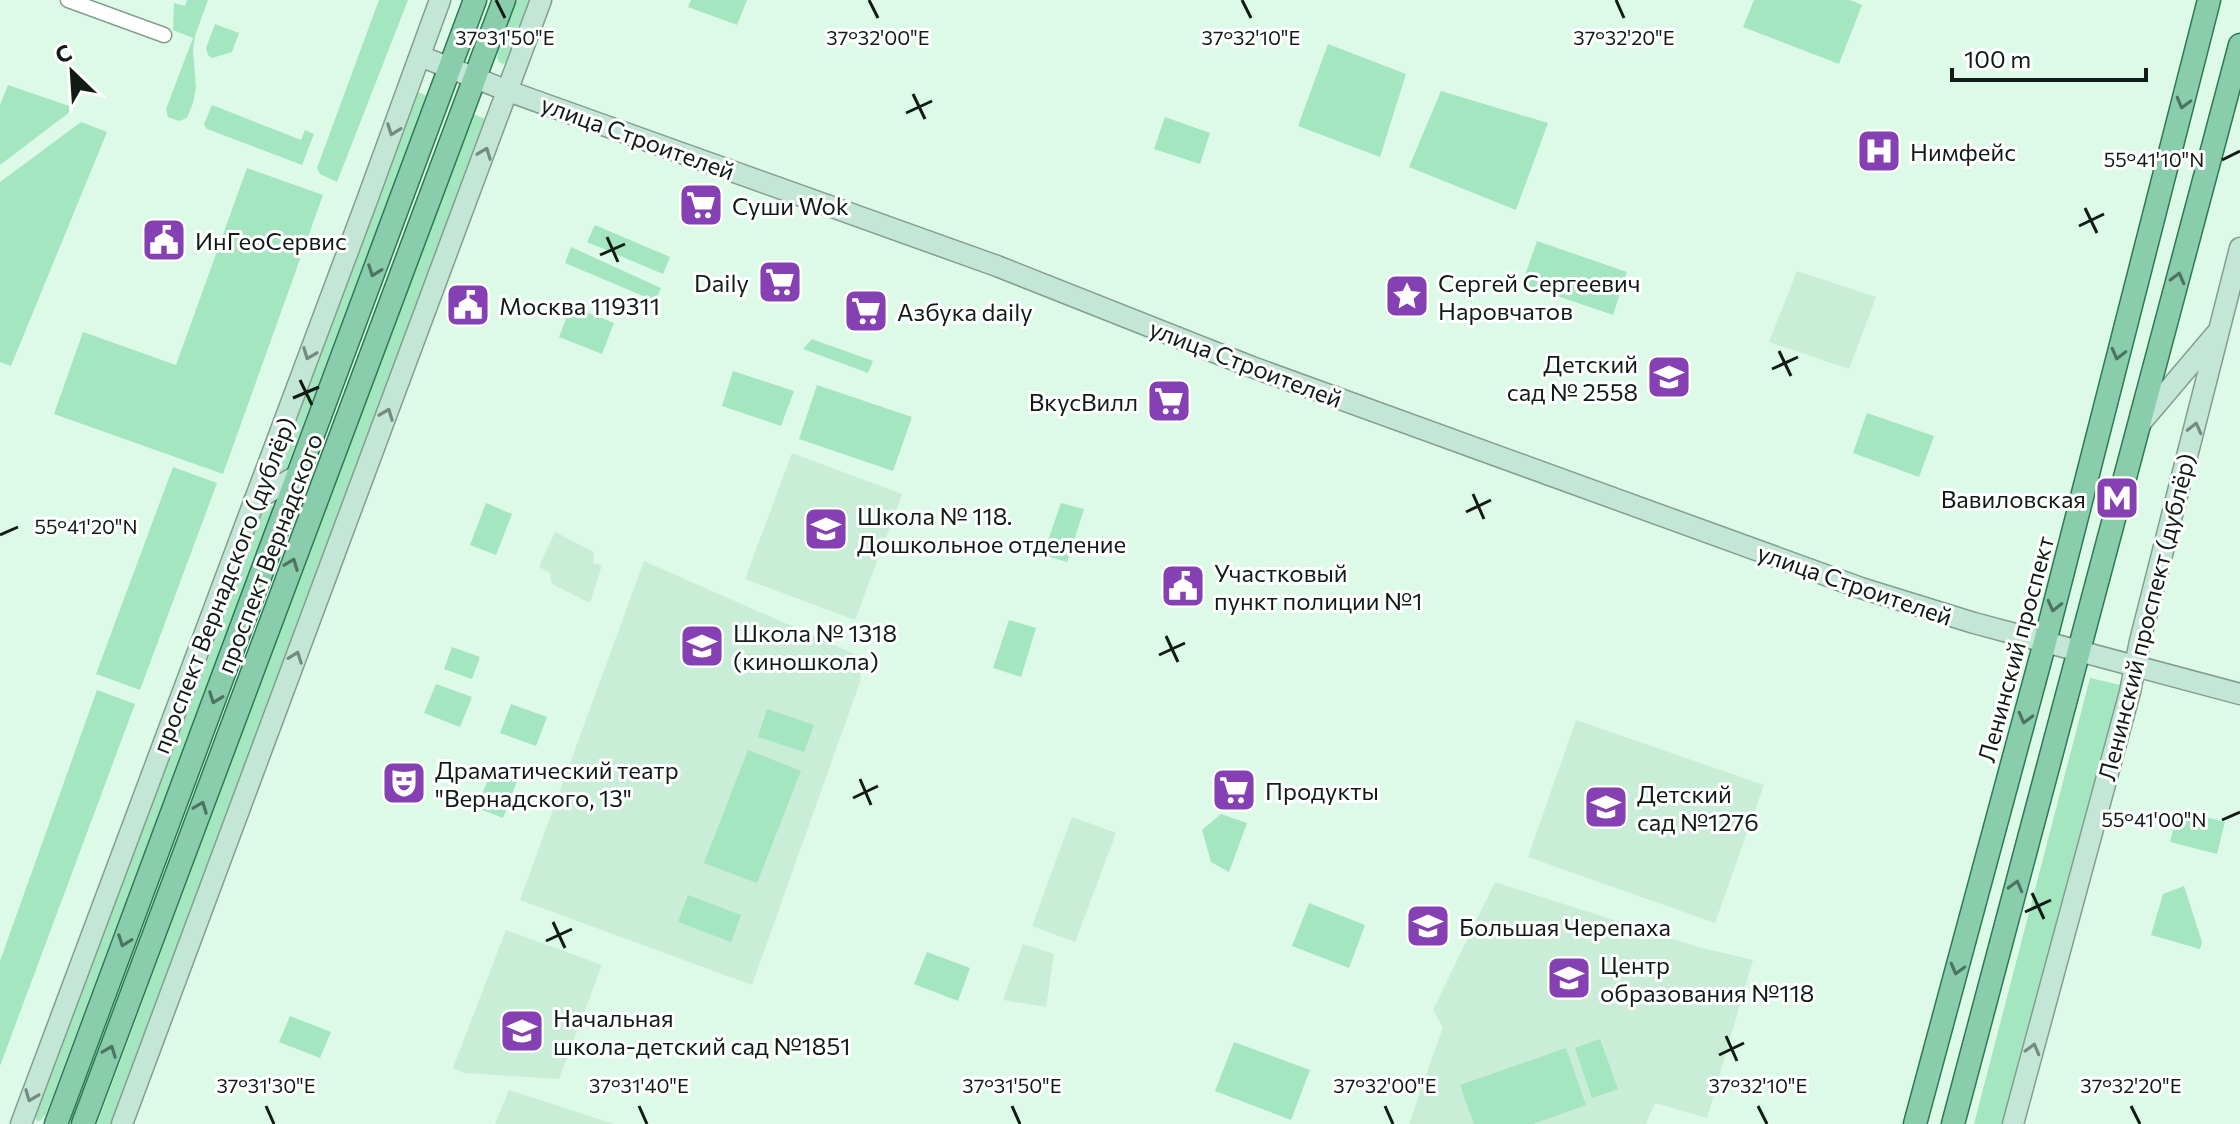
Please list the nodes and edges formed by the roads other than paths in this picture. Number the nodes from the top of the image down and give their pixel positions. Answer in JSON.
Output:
{"nodes":[{"id":1,"x":68,"y":0,"type":"edge"},
{"id":2,"x":440,"y":0,"type":"edge"},
{"id":3,"x":475,"y":0,"type":"edge"},
{"id":4,"x":504,"y":0,"type":"edge"},
{"id":5,"x":541,"y":0,"type":"edge"},
{"id":6,"x":2209,"y":0,"type":"edge"},
{"id":7,"x":164,"y":35,"type":"dead end"},
{"id":8,"x":2240,"y":45,"type":"edge"},
{"id":9,"x":420,"y":56,"type":"junction"},
{"id":10,"x":450,"y":68,"type":"junction"},
{"id":11,"x":475,"y":77,"type":"junction"},
{"id":12,"x":508,"y":91,"type":"junction"},
{"id":13,"x":2240,"y":248,"type":"edge"},
{"id":14,"x":2219,"y":330,"type":"junction"},
{"id":15,"x":2138,"y":426,"type":"junction"},
{"id":16,"x":298,"y":475,"type":"junction"},
{"id":17,"x":254,"y":501,"type":"junction"},
{"id":18,"x":2045,"y":642,"type":"junction"},
{"id":19,"x":2078,"y":651,"type":"junction"},
{"id":20,"x":2136,"y":667,"type":"junction"},
{"id":21,"x":2240,"y":694,"type":"edge"},
{"id":22,"x":1,"y":1118,"type":"edge"},
{"id":23,"x":15,"y":1124,"type":"edge"},
{"id":24,"x":21,"y":1124,"type":"edge"},
{"id":25,"x":56,"y":1124,"type":"edge"},
{"id":26,"x":83,"y":1124,"type":"edge"},
{"id":27,"x":122,"y":1124,"type":"edge"},
{"id":28,"x":1915,"y":1124,"type":"edge"},
{"id":29,"x":1953,"y":1124,"type":"edge"},
{"id":30,"x":2013,"y":1124,"type":"edge"}],
"edges":[{"from":1,"to":7,"type":"street"},
{"from":2,"to":9,"type":"street","name":"проспект Вернадского (дублёр)"},
{"from":3,"to":10,"type":"main road","name":"проспект Вернадского"},
{"from":4,"to":11,"type":"main road","name":"проспект Вернадского"},
{"from":5,"to":12,"type":"street"},
{"from":6,"to":18,"type":"main road","name":"Ленинский проспект","one_way":true},
{"from":15,"to":8,"type":"main road","one_way":true},
{"from":9,"to":10,"type":"street","name":"улица Строителей"},
{"from":9,"to":17,"type":"street","name":"проспект Вернадского (дублёр)","one_way":true},
{"from":10,"to":11,"type":"street","name":"улица Строителей"},
{"from":10,"to":16,"type":"main road","name":"проспект Вернадского","one_way":true},
{"from":11,"to":12,"type":"street","name":"улица Строителей"},
{"from":26,"to":11,"type":"main road","name":"проспект Вернадского","one_way":true},
{"from":12,"to":18,"type":"street","name":"улица Строителей"},
{"from":27,"to":12,"type":"street","one_way":true},
{"from":13,"to":14,"type":"street","name":"Ленинский проспект (дублёр)"},
{"from":14,"to":15,"type":"street"},
{"from":20,"to":14,"type":"street","name":"Ленинский проспект (дублёр)","one_way":true},
{"from":15,"to":19,"type":"main road"},
{"from":16,"to":17,"type":"street"},
{"from":16,"to":25,"type":"main road","name":"проспект Вернадского","one_way":true},
{"from":17,"to":24,"type":"street","name":"проспект Вернадского (дублёр)","one_way":true},
{"from":18,"to":19,"type":"street","name":"улица Строителей"},
{"from":18,"to":28,"type":"main road","name":"Ленинский проспект","one_way":true},
{"from":19,"to":20,"type":"street","name":"улица Строителей"},
{"from":29,"to":19,"type":"main road","one_way":true},
{"from":20,"to":21,"type":"street","name":"улица Строителей"},
{"from":30,"to":20,"type":"street","name":"Ленинский проспект (дублёр)","one_way":true},
{"from":22,"to":23,"type":"street"}]}
